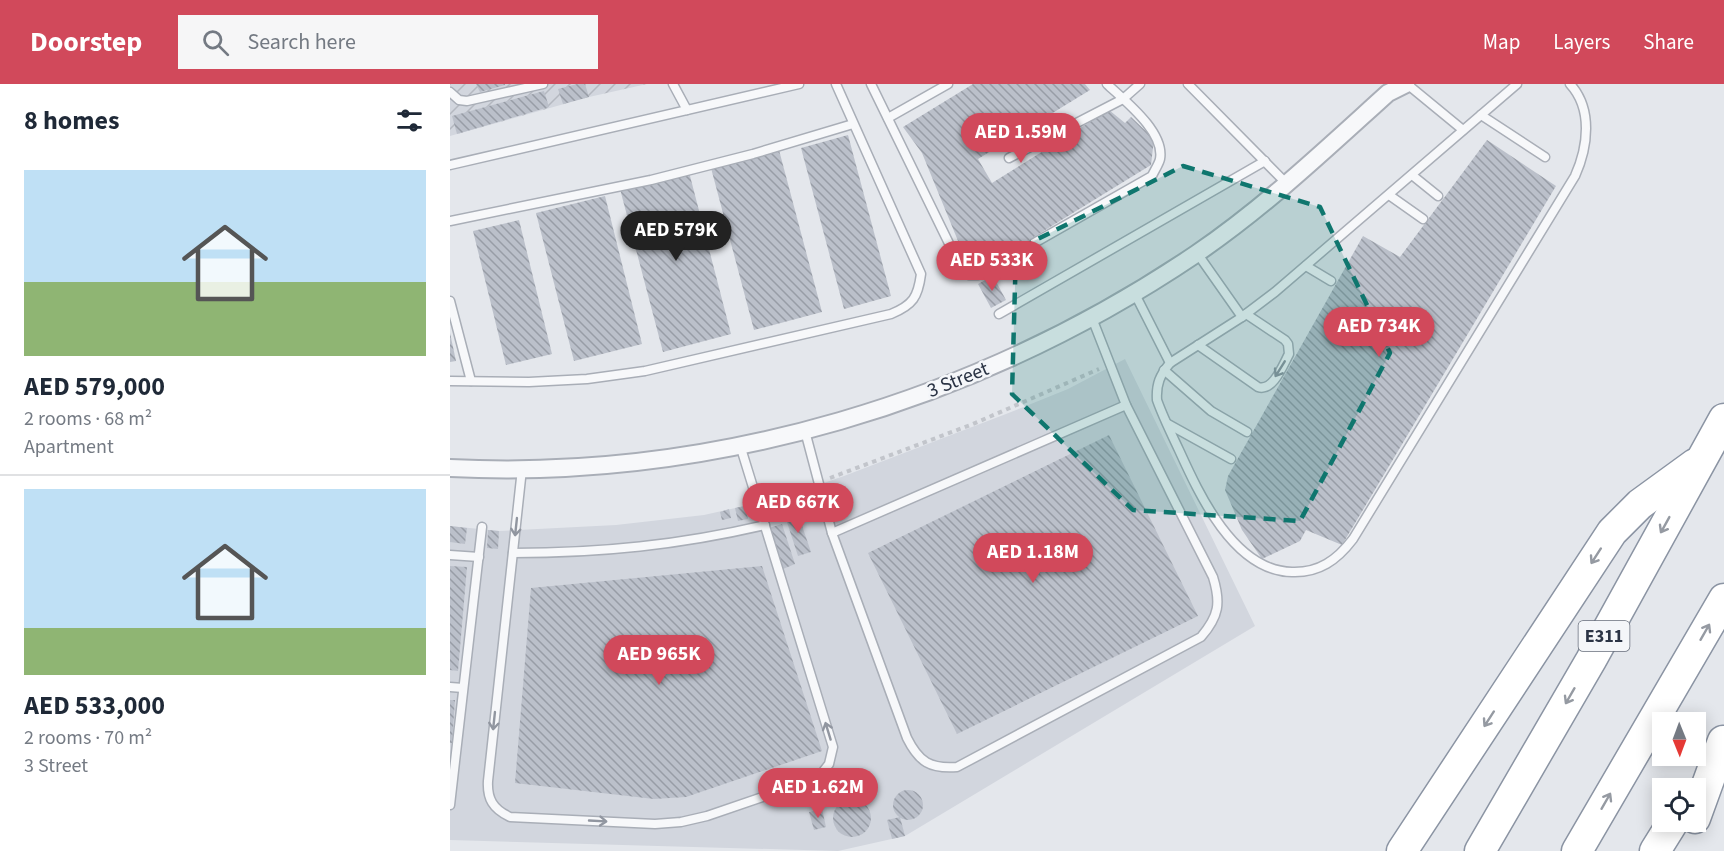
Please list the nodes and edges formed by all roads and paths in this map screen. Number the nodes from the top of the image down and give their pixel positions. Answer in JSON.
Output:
{"nodes":[{"id":1,"x":543,"y":84,"type":"edge"},
{"id":2,"x":673,"y":84,"type":"edge"},
{"id":3,"x":799,"y":84,"type":"edge"},
{"id":4,"x":836,"y":84,"type":"edge"},
{"id":5,"x":872,"y":84,"type":"edge"},
{"id":6,"x":948,"y":84,"type":"edge"},
{"id":7,"x":1107,"y":84,"type":"edge"},
{"id":8,"x":1140,"y":84,"type":"edge"},
{"id":9,"x":1188,"y":84,"type":"edge"},
{"id":10,"x":1407,"y":84,"type":"edge"},
{"id":11,"x":1517,"y":84,"type":"edge"},
{"id":12,"x":1570,"y":84,"type":"edge"},
{"id":13,"x":1390,"y":88,"type":"edge"},
{"id":14,"x":450,"y":92,"type":"edge"},
{"id":15,"x":1123,"y":99,"type":"junction"},
{"id":16,"x":687,"y":110,"type":"junction"},
{"id":17,"x":1481,"y":115,"type":"junction"},
{"id":18,"x":888,"y":118,"type":"junction"},
{"id":19,"x":853,"y":124,"type":"junction"},
{"id":20,"x":1463,"y":130,"type":"junction"},
{"id":21,"x":1545,"y":157,"type":"dead end"},
{"id":22,"x":1009,"y":158,"type":"dead end"},
{"id":23,"x":1265,"y":162,"type":"junction"},
{"id":24,"x":450,"y":165,"type":"edge"},
{"id":25,"x":1412,"y":175,"type":"junction"},
{"id":26,"x":1287,"y":184,"type":"junction"},
{"id":27,"x":1389,"y":195,"type":"junction"},
{"id":28,"x":1438,"y":196,"type":"dead end"},
{"id":29,"x":1422,"y":219,"type":"dead end"},
{"id":30,"x":450,"y":221,"type":"edge"},
{"id":31,"x":1197,"y":254,"type":"junction"},
{"id":32,"x":1306,"y":266,"type":"junction"},
{"id":33,"x":1331,"y":281,"type":"dead end"},
{"id":34,"x":1135,"y":294,"type":"junction"},
{"id":35,"x":450,"y":301,"type":"edge"},
{"id":36,"x":999,"y":314,"type":"dead end"},
{"id":37,"x":1244,"y":315,"type":"junction"},
{"id":38,"x":1092,"y":318,"type":"junction"},
{"id":39,"x":1198,"y":345,"type":"junction"},
{"id":40,"x":1110,"y":364,"type":"junction"},
{"id":41,"x":1167,"y":366,"type":"junction"},
{"id":42,"x":450,"y":381,"type":"edge"},
{"id":43,"x":471,"y":381,"type":"junction"},
{"id":44,"x":1126,"y":405,"type":"junction"},
{"id":45,"x":1724,"y":419,"type":"edge"},
{"id":46,"x":1167,"y":424,"type":"junction"},
{"id":47,"x":805,"y":431,"type":"junction"},
{"id":48,"x":1247,"y":432,"type":"dead end"},
{"id":49,"x":740,"y":445,"type":"junction"},
{"id":50,"x":1231,"y":459,"type":"dead end"},
{"id":51,"x":1700,"y":461,"type":"junction"},
{"id":52,"x":450,"y":468,"type":"edge"},
{"id":53,"x":522,"y":469,"type":"junction"},
{"id":54,"x":818,"y":482,"type":"junction"},
{"id":55,"x":765,"y":525,"type":"junction"},
{"id":56,"x":482,"y":527,"type":"dead end"},
{"id":57,"x":832,"y":533,"type":"junction"},
{"id":58,"x":513,"y":553,"type":"junction"},
{"id":59,"x":450,"y":555,"type":"edge"},
{"id":60,"x":479,"y":557,"type":"junction"},
{"id":61,"x":1724,"y":599,"type":"edge"},
{"id":62,"x":450,"y":687,"type":"edge"},
{"id":63,"x":464,"y":688,"type":"junction"},
{"id":64,"x":1724,"y":740,"type":"edge"},
{"id":65,"x":1700,"y":778,"type":"edge"},
{"id":66,"x":1706,"y":788,"type":"edge"},
{"id":67,"x":450,"y":805,"type":"edge"},
{"id":68,"x":1667,"y":832,"type":"edge"},
{"id":69,"x":1688,"y":832,"type":"edge"},
{"id":70,"x":1402,"y":851,"type":"edge"},
{"id":71,"x":1480,"y":851,"type":"edge"},
{"id":72,"x":1577,"y":851,"type":"edge"},
{"id":73,"x":1655,"y":851,"type":"edge"},
{"id":74,"x":1678,"y":851,"type":"edge"}],
"edges":[{"from":1,"to":14,"type":"lane"},
{"from":2,"to":16,"type":"lane"},
{"from":3,"to":16,"type":"lane"},
{"from":4,"to":19,"type":"lane"},
{"from":5,"to":18,"type":"lane"},
{"from":6,"to":18,"type":"lane"},
{"from":7,"to":15,"type":"lane"},
{"from":8,"to":15,"type":"lane"},
{"from":9,"to":23,"type":"lane"},
{"from":10,"to":13,"type":"street","name":"3 Street"},
{"from":10,"to":20,"type":"lane"},
{"from":11,"to":17,"type":"lane"},
{"from":12,"to":46,"type":"lane"},
{"from":13,"to":26,"type":"street","name":"3 Street"},
{"from":15,"to":18,"type":"lane"},
{"from":15,"to":22,"type":"lane"},
{"from":16,"to":24,"type":"lane"},
{"from":17,"to":20,"type":"lane"},
{"from":17,"to":21,"type":"lane"},
{"from":19,"to":30,"type":"lane"},
{"from":19,"to":43,"type":"lane"},
{"from":20,"to":25,"type":"lane"},
{"from":23,"to":26,"type":"lane"},
{"from":23,"to":36,"type":"lane"},
{"from":25,"to":27,"type":"lane"},
{"from":25,"to":28,"type":"lane"},
{"from":26,"to":31,"type":"street","name":"3 Street"},
{"from":27,"to":29,"type":"lane"},
{"from":27,"to":32,"type":"lane"},
{"from":31,"to":34,"type":"street","name":"3 Street"},
{"from":31,"to":37,"type":"lane"},
{"from":32,"to":33,"type":"lane"},
{"from":32,"to":37,"type":"lane"},
{"from":34,"to":38,"type":"street","name":"3 Street"},
{"from":34,"to":41,"type":"lane"},
{"from":35,"to":43,"type":"lane"},
{"from":37,"to":39,"type":"lane"},
{"from":37,"to":39,"type":"lane","one_way":true},
{"from":38,"to":40,"type":"lane"},
{"from":38,"to":47,"type":"street","name":"3 Street"},
{"from":39,"to":41,"type":"lane"},
{"from":40,"to":44,"type":"lane"},
{"from":40,"to":54,"type":"path"},
{"from":41,"to":46,"type":"lane"},
{"from":41,"to":48,"type":"lane"},
{"from":42,"to":43,"type":"lane"},
{"from":44,"to":57,"type":"lane"},
{"from":44,"to":57,"type":"lane"},
{"from":45,"to":51,"type":"highway","number":"E311"},
{"from":46,"to":50,"type":"lane"},
{"from":47,"to":49,"type":"street","name":"3 Street"},
{"from":47,"to":54,"type":"lane"},
{"from":49,"to":53,"type":"street","name":"3 Street"},
{"from":49,"to":55,"type":"lane"},
{"from":51,"to":70,"type":"highway","one_way":true},
{"from":51,"to":71,"type":"highway","number":"E311","one_way":true},
{"from":52,"to":53,"type":"street","name":"3 Street"},
{"from":53,"to":58,"type":"lane","one_way":true},
{"from":54,"to":57,"type":"lane"},
{"from":55,"to":58,"type":"lane"},
{"from":58,"to":55,"type":"lane","one_way":true},
{"from":56,"to":60,"type":"lane"},
{"from":59,"to":60,"type":"lane"},
{"from":60,"to":63,"type":"lane"},
{"from":72,"to":61,"type":"highway","one_way":true},
{"from":62,"to":63,"type":"lane"},
{"from":63,"to":67,"type":"lane"},
{"from":64,"to":65,"type":"highway"},
{"from":64,"to":66,"type":"highway"},
{"from":68,"to":73,"type":"highway"},
{"from":69,"to":74,"type":"highway"}]}
